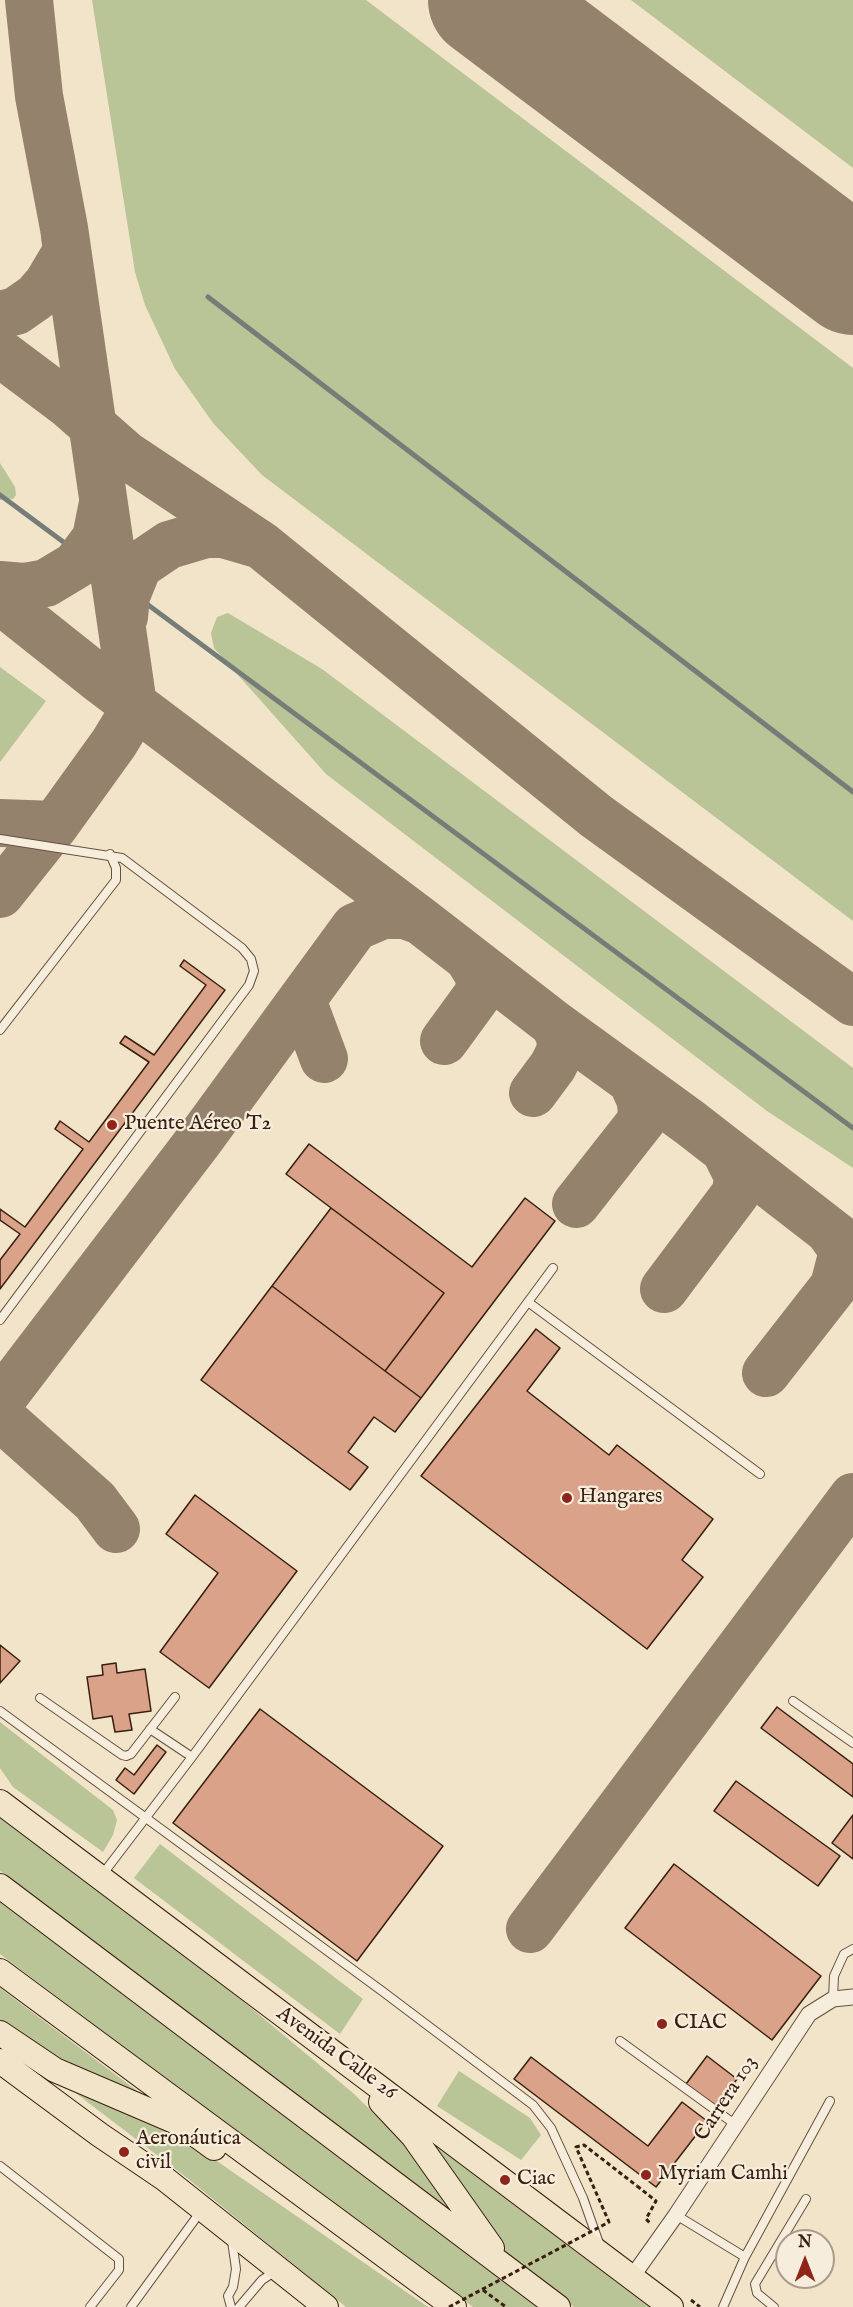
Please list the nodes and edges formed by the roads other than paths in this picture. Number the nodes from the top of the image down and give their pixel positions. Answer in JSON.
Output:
{"nodes":[{"id":1,"x":0,"y":840,"type":"edge"},
{"id":2,"x":110,"y":855,"type":"junction"},
{"id":3,"x":0,"y":1030,"type":"edge"},
{"id":4,"x":553,"y":1268,"type":"dead end"},
{"id":5,"x":528,"y":1302,"type":"junction"},
{"id":6,"x":0,"y":1320,"type":"edge"},
{"id":7,"x":759,"y":1474,"type":"dead end"},
{"id":8,"x":175,"y":1696,"type":"dead end"},
{"id":9,"x":40,"y":1698,"type":"dead end"},
{"id":10,"x":793,"y":1701,"type":"dead end"},
{"id":11,"x":0,"y":1711,"type":"edge"},
{"id":12,"x":150,"y":1729,"type":"junction"},
{"id":13,"x":853,"y":1743,"type":"edge"},
{"id":14,"x":192,"y":1757,"type":"junction"},
{"id":15,"x":0,"y":1802,"type":"edge"},
{"id":16,"x":145,"y":1820,"type":"junction"},
{"id":17,"x":100,"y":1877,"type":"junction"},
{"id":18,"x":0,"y":1886,"type":"edge"},
{"id":19,"x":853,"y":1949,"type":"edge"},
{"id":20,"x":0,"y":1971,"type":"edge"},
{"id":21,"x":853,"y":1998,"type":"edge"},
{"id":22,"x":833,"y":1999,"type":"junction"},
{"id":23,"x":0,"y":2033,"type":"edge"},
{"id":24,"x":311,"y":2037,"type":"junction"},
{"id":25,"x":0,"y":2039,"type":"edge"},
{"id":26,"x":620,"y":2041,"type":"dead end"},
{"id":27,"x":0,"y":2061,"type":"edge"},
{"id":28,"x":830,"y":2101,"type":"dead end"},
{"id":29,"x":736,"y":2125,"type":"junction"},
{"id":30,"x":1,"y":2168,"type":"edge"},
{"id":31,"x":165,"y":2179,"type":"junction"},
{"id":32,"x":806,"y":2199,"type":"dead end"},
{"id":33,"x":202,"y":2209,"type":"junction"},
{"id":34,"x":676,"y":2215,"type":"junction"},
{"id":35,"x":229,"y":2230,"type":"junction"},
{"id":36,"x":374,"y":2247,"type":"junction"},
{"id":37,"x":604,"y":2256,"type":"junction"},
{"id":38,"x":745,"y":2256,"type":"junction"},
{"id":39,"x":278,"y":2270,"type":"junction"},
{"id":40,"x":516,"y":2275,"type":"junction"},
{"id":41,"x":632,"y":2277,"type":"junction"},
{"id":42,"x":90,"y":2307,"type":"edge"},
{"id":43,"x":131,"y":2307,"type":"edge"},
{"id":44,"x":231,"y":2307,"type":"edge"},
{"id":45,"x":239,"y":2307,"type":"edge"},
{"id":46,"x":326,"y":2307,"type":"edge"},
{"id":47,"x":454,"y":2307,"type":"edge"},
{"id":48,"x":558,"y":2307,"type":"edge"},
{"id":49,"x":671,"y":2307,"type":"edge"},
{"id":50,"x":723,"y":2307,"type":"edge"},
{"id":51,"x":774,"y":2307,"type":"edge"}],
"edges":[{"from":1,"to":2,"type":"lane"},
{"from":2,"to":3,"type":"lane"},
{"from":2,"to":6,"type":"lane"},
{"from":4,"to":5,"type":"lane"},
{"from":5,"to":7,"type":"lane"},
{"from":5,"to":14,"type":"lane"},
{"from":8,"to":12,"type":"lane"},
{"from":9,"to":12,"type":"lane"},
{"from":10,"to":13,"type":"lane"},
{"from":11,"to":16,"type":"lane"},
{"from":12,"to":14,"type":"lane"},
{"from":14,"to":16,"type":"lane"},
{"from":15,"to":17,"type":"main road","name":"Avenida Calle 26"},
{"from":16,"to":17,"type":"lane"},
{"from":16,"to":37,"type":"lane"},
{"from":17,"to":24,"type":"main road","name":"Avenida Calle 26"},
{"from":18,"to":40,"type":"main road"},
{"from":19,"to":22,"type":"lane"},
{"from":20,"to":36,"type":"main road"},
{"from":21,"to":22,"type":"street"},
{"from":22,"to":29,"type":"street","name":"Carrera 103"},
{"from":23,"to":36,"type":"main road"},
{"from":24,"to":37,"type":"main road","name":"Avenida Calle 26"},
{"from":24,"to":40,"type":"main road"},
{"from":25,"to":31,"type":"main road"},
{"from":26,"to":29,"type":"lane"},
{"from":27,"to":31,"type":"main road"},
{"from":28,"to":38,"type":"lane"},
{"from":29,"to":34,"type":"street","name":"Carrera 103"},
{"from":30,"to":42,"type":"lane"},
{"from":31,"to":33,"type":"main road"},
{"from":32,"to":51,"type":"lane"},
{"from":33,"to":35,"type":"main road"},
{"from":33,"to":43,"type":"lane"},
{"from":34,"to":38,"type":"lane"},
{"from":34,"to":41,"type":"street","name":"Carrera 103"},
{"from":35,"to":39,"type":"main road"},
{"from":35,"to":44,"type":"lane"},
{"from":36,"to":47,"type":"main road"},
{"from":37,"to":41,"type":"main road","name":"Avenida Calle 26"},
{"from":38,"to":50,"type":"lane"},
{"from":39,"to":45,"type":"lane"},
{"from":39,"to":46,"type":"main road"},
{"from":40,"to":48,"type":"main road"},
{"from":41,"to":49,"type":"main road","name":"Avenida Calle 26"}]}
